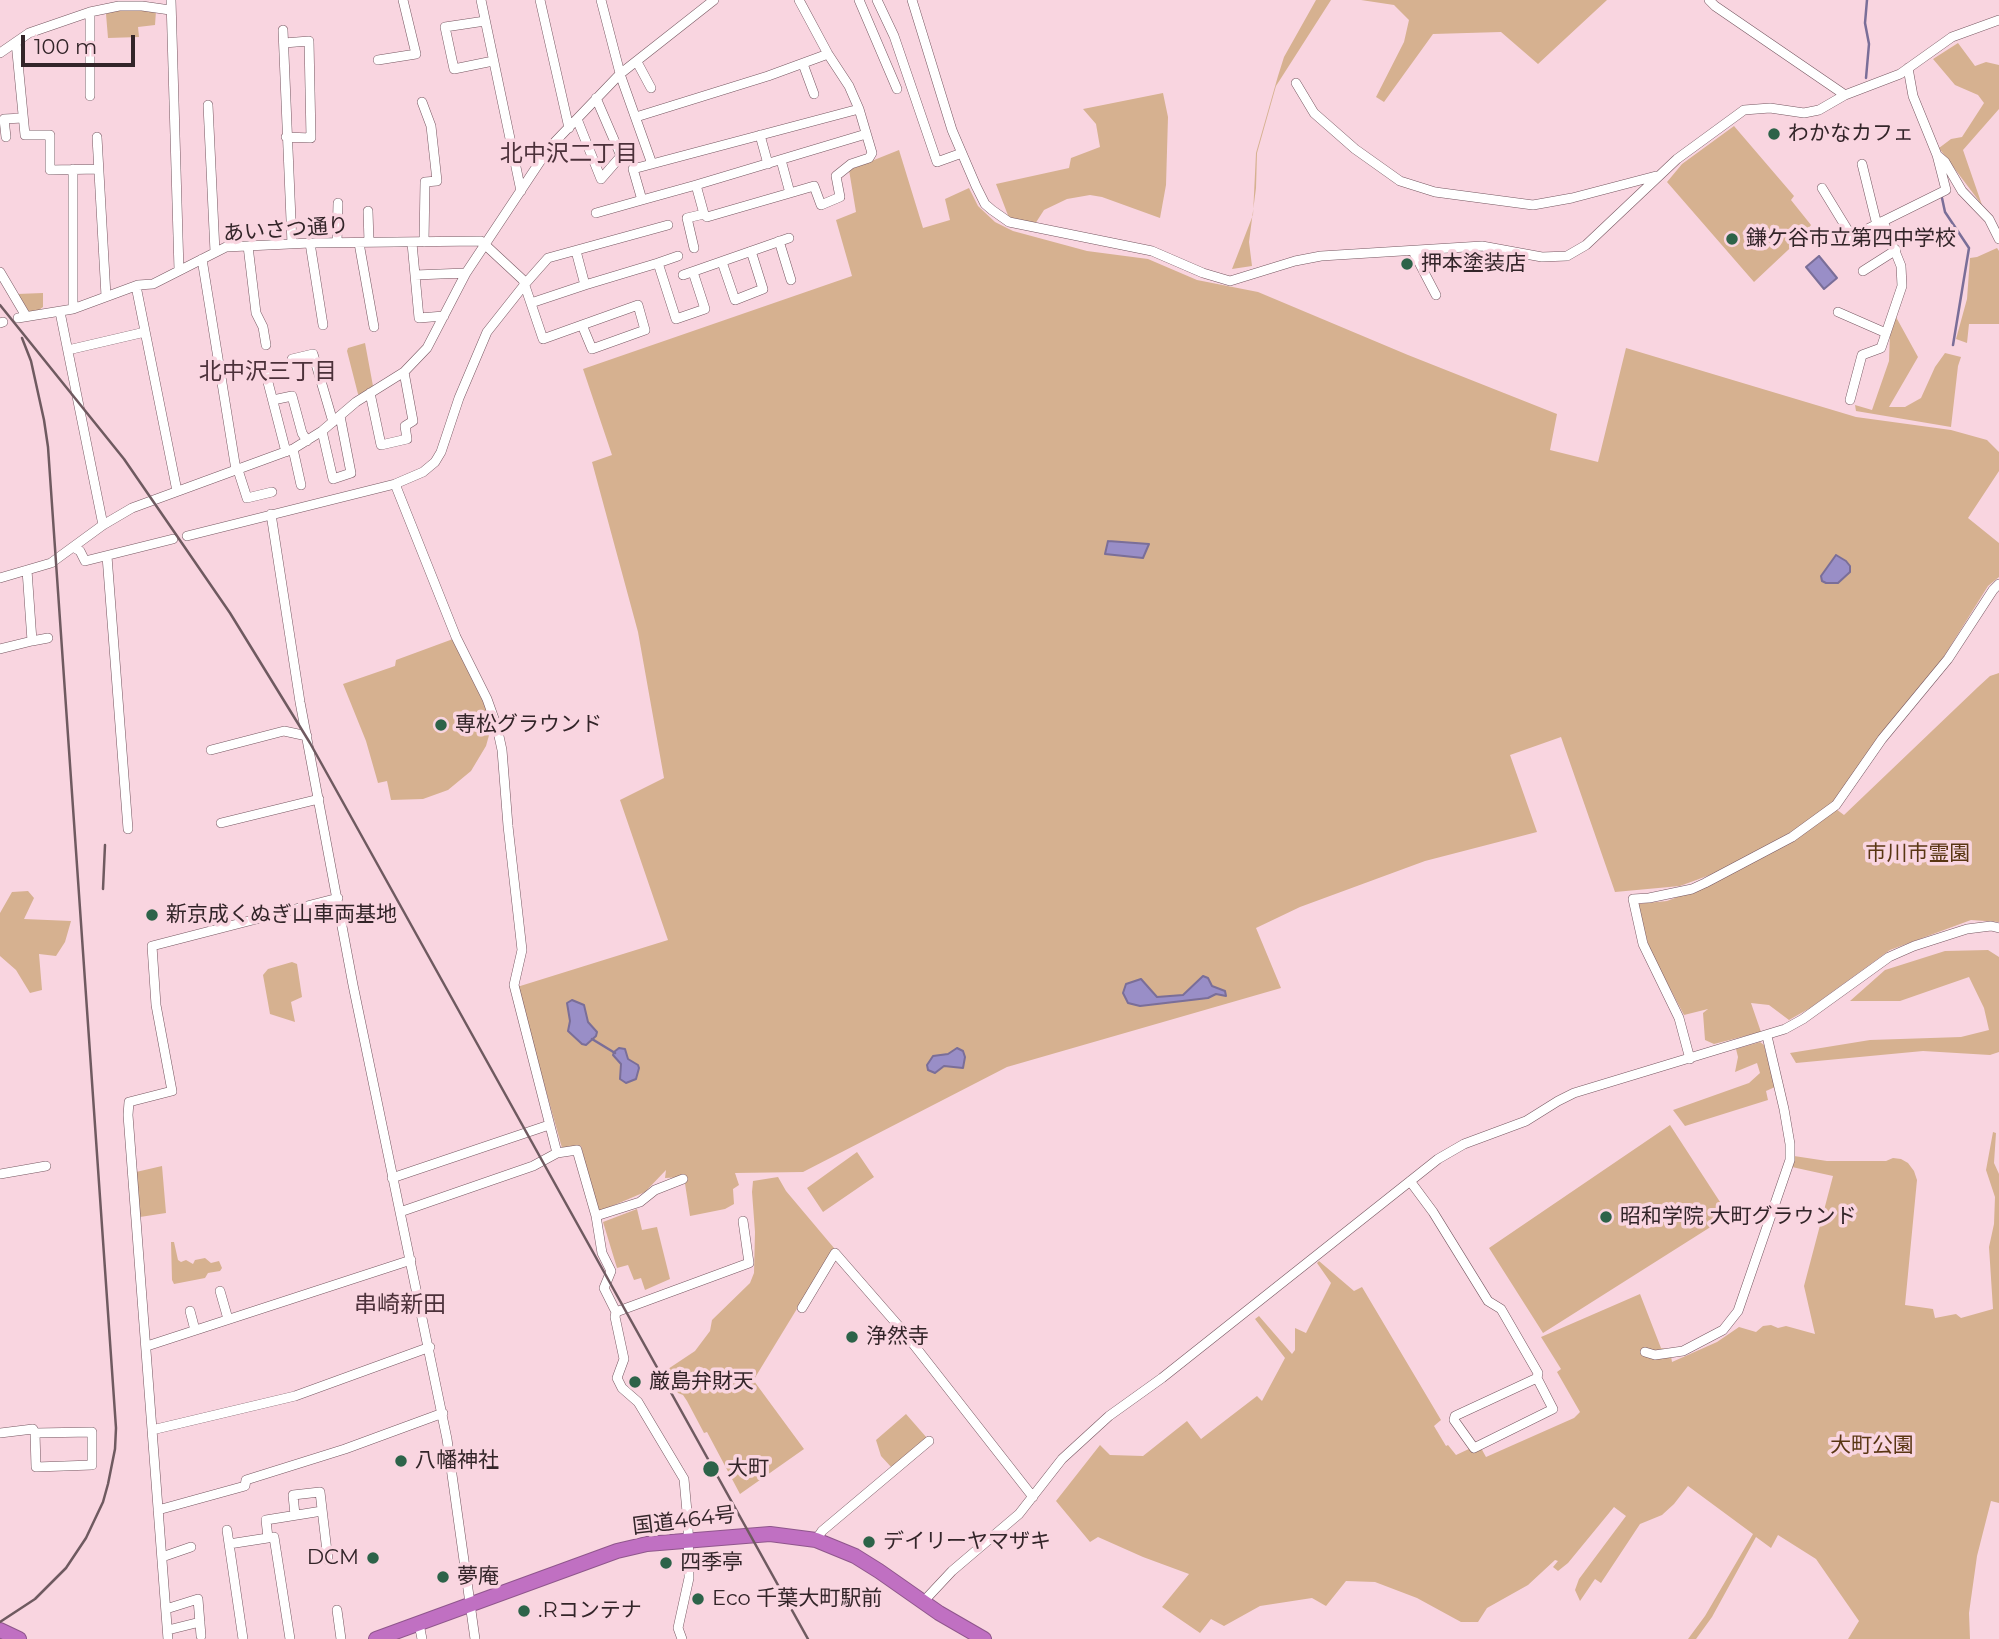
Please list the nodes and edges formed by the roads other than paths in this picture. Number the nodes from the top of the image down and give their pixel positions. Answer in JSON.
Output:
{"nodes":[{"id":1,"x":403,"y":0,"type":"edge"},
{"id":2,"x":481,"y":0,"type":"edge"},
{"id":3,"x":540,"y":0,"type":"edge"},
{"id":4,"x":601,"y":0,"type":"edge"},
{"id":5,"x":714,"y":0,"type":"edge"},
{"id":6,"x":799,"y":0,"type":"edge"},
{"id":7,"x":859,"y":0,"type":"edge"},
{"id":8,"x":877,"y":0,"type":"edge"},
{"id":9,"x":912,"y":0,"type":"edge"},
{"id":10,"x":1710,"y":0,"type":"edge"},
{"id":11,"x":171,"y":5,"type":"edge"},
{"id":12,"x":90,"y":12,"type":"junction"},
{"id":13,"x":1999,"y":20,"type":"edge"},
{"id":14,"x":485,"y":21,"type":"junction"},
{"id":15,"x":283,"y":30,"type":"dead end"},
{"id":16,"x":16,"y":42,"type":"junction"},
{"id":17,"x":284,"y":43,"type":"junction"},
{"id":18,"x":0,"y":53,"type":"edge"},
{"id":19,"x":828,"y":54,"type":"junction"},
{"id":20,"x":378,"y":60,"type":"dead end"},
{"id":21,"x":493,"y":61,"type":"junction"},
{"id":22,"x":637,"y":62,"type":"junction"},
{"id":23,"x":803,"y":64,"type":"junction"},
{"id":24,"x":1908,"y":68,"type":"junction"},
{"id":25,"x":620,"y":74,"type":"junction"},
{"id":26,"x":1296,"y":83,"type":"dead end"},
{"id":27,"x":651,"y":88,"type":"dead end"},
{"id":28,"x":897,"y":89,"type":"dead end"},
{"id":29,"x":814,"y":94,"type":"dead end"},
{"id":30,"x":1845,"y":95,"type":"junction"},
{"id":31,"x":90,"y":96,"type":"dead end"},
{"id":32,"x":596,"y":98,"type":"junction"},
{"id":33,"x":422,"y":102,"type":"dead end"},
{"id":34,"x":208,"y":105,"type":"dead end"},
{"id":35,"x":859,"y":109,"type":"junction"},
{"id":36,"x":636,"y":117,"type":"junction"},
{"id":37,"x":23,"y":118,"type":"junction"},
{"id":38,"x":577,"y":119,"type":"junction"},
{"id":39,"x":569,"y":128,"type":"junction"},
{"id":40,"x":866,"y":134,"type":"junction"},
{"id":41,"x":760,"y":135,"type":"junction"},
{"id":42,"x":6,"y":137,"type":"dead end"},
{"id":43,"x":286,"y":137,"type":"junction"},
{"id":44,"x":97,"y":138,"type":"dead end"},
{"id":45,"x":962,"y":153,"type":"junction"},
{"id":46,"x":1937,"y":155,"type":"junction"},
{"id":47,"x":781,"y":160,"type":"junction"},
{"id":48,"x":652,"y":164,"type":"junction"},
{"id":49,"x":768,"y":164,"type":"junction"},
{"id":50,"x":1862,"y":164,"type":"dead end"},
{"id":51,"x":73,"y":169,"type":"junction"},
{"id":52,"x":98,"y":169,"type":"junction"},
{"id":53,"x":1659,"y":176,"type":"junction"},
{"id":54,"x":696,"y":185,"type":"junction"},
{"id":55,"x":1822,"y":188,"type":"dead end"},
{"id":56,"x":521,"y":191,"type":"junction"},
{"id":57,"x":790,"y":193,"type":"junction"},
{"id":58,"x":642,"y":200,"type":"junction"},
{"id":59,"x":338,"y":203,"type":"dead end"},
{"id":60,"x":368,"y":211,"type":"dead end"},
{"id":61,"x":596,"y":213,"type":"dead end"},
{"id":62,"x":704,"y":214,"type":"junction"},
{"id":63,"x":1880,"y":223,"type":"junction"},
{"id":64,"x":668,"y":225,"type":"dead end"},
{"id":65,"x":789,"y":237,"type":"dead end"},
{"id":66,"x":1852,"y":237,"type":"junction"},
{"id":67,"x":1999,"y":239,"type":"edge"},
{"id":68,"x":779,"y":241,"type":"junction"},
{"id":69,"x":364,"y":242,"type":"junction"},
{"id":70,"x":424,"y":242,"type":"junction"},
{"id":71,"x":310,"y":243,"type":"junction"},
{"id":72,"x":337,"y":243,"type":"junction"},
{"id":73,"x":412,"y":243,"type":"junction"},
{"id":74,"x":485,"y":243,"type":"junction"},
{"id":75,"x":292,"y":244,"type":"junction"},
{"id":76,"x":1837,"y":244,"type":"dead end"},
{"id":77,"x":248,"y":246,"type":"junction"},
{"id":78,"x":694,"y":248,"type":"dead end"},
{"id":79,"x":1896,"y":250,"type":"junction"},
{"id":80,"x":576,"y":251,"type":"junction"},
{"id":81,"x":751,"y":251,"type":"junction"},
{"id":82,"x":1413,"y":251,"type":"junction"},
{"id":83,"x":215,"y":252,"type":"junction"},
{"id":84,"x":678,"y":256,"type":"dead end"},
{"id":85,"x":202,"y":259,"type":"junction"},
{"id":86,"x":658,"y":262,"type":"junction"},
{"id":87,"x":722,"y":262,"type":"junction"},
{"id":88,"x":180,"y":270,"type":"junction"},
{"id":89,"x":1863,"y":271,"type":"dead end"},
{"id":90,"x":0,"y":272,"type":"edge"},
{"id":91,"x":466,"y":273,"type":"junction"},
{"id":92,"x":415,"y":275,"type":"junction"},
{"id":93,"x":791,"y":279,"type":"dead end"},
{"id":94,"x":525,"y":284,"type":"junction"},
{"id":95,"x":585,"y":285,"type":"junction"},
{"id":96,"x":136,"y":286,"type":"junction"},
{"id":97,"x":1436,"y":295,"type":"dead end"},
{"id":98,"x":106,"y":296,"type":"junction"},
{"id":99,"x":531,"y":303,"type":"junction"},
{"id":100,"x":73,"y":310,"type":"junction"},
{"id":101,"x":60,"y":312,"type":"junction"},
{"id":102,"x":1838,"y":312,"type":"dead end"},
{"id":103,"x":444,"y":316,"type":"junction"},
{"id":104,"x":323,"y":325,"type":"dead end"},
{"id":105,"x":582,"y":325,"type":"junction"},
{"id":106,"x":374,"y":327,"type":"dead end"},
{"id":107,"x":145,"y":332,"type":"junction"},
{"id":108,"x":1886,"y":333,"type":"junction"},
{"id":109,"x":266,"y":345,"type":"dead end"},
{"id":110,"x":68,"y":350,"type":"junction"},
{"id":111,"x":292,"y":359,"type":"dead end"},
{"id":112,"x":263,"y":363,"type":"dead end"},
{"id":113,"x":404,"y":372,"type":"junction"},
{"id":114,"x":370,"y":393,"type":"junction"},
{"id":115,"x":273,"y":400,"type":"junction"},
{"id":116,"x":1850,"y":400,"type":"dead end"},
{"id":117,"x":336,"y":419,"type":"junction"},
{"id":118,"x":322,"y":430,"type":"junction"},
{"id":119,"x":307,"y":440,"type":"junction"},
{"id":120,"x":290,"y":450,"type":"junction"},
{"id":121,"x":237,"y":470,"type":"junction"},
{"id":122,"x":395,"y":484,"type":"junction"},
{"id":123,"x":301,"y":485,"type":"dead end"},
{"id":124,"x":177,"y":491,"type":"junction"},
{"id":125,"x":272,"y":492,"type":"dead end"},
{"id":126,"x":271,"y":514,"type":"junction"},
{"id":127,"x":103,"y":525,"type":"junction"},
{"id":128,"x":187,"y":536,"type":"dead end"},
{"id":129,"x":173,"y":539,"type":"dead end"},
{"id":130,"x":73,"y":547,"type":"junction"},
{"id":131,"x":107,"y":556,"type":"junction"},
{"id":132,"x":27,"y":570,"type":"junction"},
{"id":133,"x":0,"y":578,"type":"edge"},
{"id":134,"x":1999,"y":584,"type":"edge"},
{"id":135,"x":48,"y":638,"type":"dead end"},
{"id":136,"x":32,"y":641,"type":"junction"},
{"id":137,"x":0,"y":649,"type":"edge"},
{"id":138,"x":307,"y":736,"type":"junction"},
{"id":139,"x":211,"y":750,"type":"dead end"},
{"id":140,"x":318,"y":799,"type":"junction"},
{"id":141,"x":221,"y":823,"type":"dead end"},
{"id":142,"x":128,"y":829,"type":"dead end"},
{"id":143,"x":338,"y":898,"type":"junction"},
{"id":144,"x":1999,"y":928,"type":"edge"},
{"id":145,"x":1767,"y":1036,"type":"junction"},
{"id":146,"x":1690,"y":1059,"type":"junction"},
{"id":147,"x":549,"y":1125,"type":"junction"},
{"id":148,"x":557,"y":1153,"type":"junction"},
{"id":149,"x":46,"y":1166,"type":"dead end"},
{"id":150,"x":0,"y":1174,"type":"edge"},
{"id":151,"x":393,"y":1178,"type":"junction"},
{"id":152,"x":683,"y":1179,"type":"dead end"},
{"id":153,"x":1410,"y":1181,"type":"junction"},
{"id":154,"x":400,"y":1212,"type":"junction"},
{"id":155,"x":596,"y":1216,"type":"junction"},
{"id":156,"x":743,"y":1221,"type":"dead end"},
{"id":157,"x":411,"y":1259,"type":"junction"},
{"id":158,"x":220,"y":1291,"type":"dead end"},
{"id":159,"x":802,"y":1308,"type":"dead end"},
{"id":160,"x":190,"y":1311,"type":"dead end"},
{"id":161,"x":617,"y":1312,"type":"junction"},
{"id":162,"x":228,"y":1319,"type":"junction"},
{"id":163,"x":195,"y":1331,"type":"junction"},
{"id":164,"x":146,"y":1346,"type":"junction"},
{"id":165,"x":430,"y":1347,"type":"junction"},
{"id":166,"x":1645,"y":1352,"type":"dead end"},
{"id":167,"x":1537,"y":1378,"type":"junction"},
{"id":168,"x":443,"y":1413,"type":"junction"},
{"id":169,"x":152,"y":1430,"type":"junction"},
{"id":170,"x":0,"y":1433,"type":"edge"},
{"id":171,"x":35,"y":1433,"type":"junction"},
{"id":172,"x":929,"y":1441,"type":"dead end"},
{"id":173,"x":1033,"y":1497,"type":"junction"},
{"id":174,"x":158,"y":1510,"type":"junction"},
{"id":175,"x":322,"y":1511,"type":"junction"},
{"id":176,"x":295,"y":1516,"type":"junction"},
{"id":177,"x":227,"y":1530,"type":"dead end"},
{"id":178,"x":268,"y":1538,"type":"junction"},
{"id":179,"x":688,"y":1540,"type":"junction"},
{"id":180,"x":816,"y":1540,"type":"junction"},
{"id":181,"x":229,"y":1544,"type":"junction"},
{"id":182,"x":187,"y":1550,"type":"dead end"},
{"id":183,"x":162,"y":1557,"type":"junction"},
{"id":184,"x":328,"y":1560,"type":"dead end"},
{"id":185,"x":923,"y":1602,"type":"junction"},
{"id":186,"x":470,"y":1606,"type":"junction"},
{"id":187,"x":166,"y":1609,"type":"junction"},
{"id":188,"x":337,"y":1610,"type":"dead end"},
{"id":189,"x":200,"y":1622,"type":"junction"},
{"id":190,"x":421,"y":1632,"type":"edge"},
{"id":191,"x":168,"y":1634,"type":"edge"},
{"id":192,"x":201,"y":1636,"type":"dead end"},
{"id":193,"x":243,"y":1639,"type":"edge"},
{"id":194,"x":290,"y":1639,"type":"edge"},
{"id":195,"x":341,"y":1639,"type":"edge"},
{"id":196,"x":376,"y":1639,"type":"edge"},
{"id":197,"x":474,"y":1639,"type":"edge"},
{"id":198,"x":682,"y":1639,"type":"edge"},
{"id":199,"x":984,"y":1639,"type":"edge"}],
"edges":[{"from":1,"to":20,"type":"street"},
{"from":2,"to":14,"type":"street"},
{"from":3,"to":39,"type":"street"},
{"from":4,"to":25,"type":"street"},
{"from":5,"to":22,"type":"street"},
{"from":6,"to":19,"type":"street"},
{"from":7,"to":28,"type":"street"},
{"from":8,"to":45,"type":"street"},
{"from":9,"to":45,"type":"street"},
{"from":10,"to":30,"type":"street"},
{"from":11,"to":12,"type":"street"},
{"from":11,"to":88,"type":"street"},
{"from":12,"to":16,"type":"street"},
{"from":12,"to":31,"type":"street"},
{"from":13,"to":24,"type":"street"},
{"from":14,"to":21,"type":"street"},
{"from":14,"to":21,"type":"street"},
{"from":15,"to":17,"type":"street"},
{"from":16,"to":18,"type":"street"},
{"from":16,"to":37,"type":"street"},
{"from":17,"to":43,"type":"street"},
{"from":17,"to":43,"type":"street"},
{"from":19,"to":23,"type":"street"},
{"from":19,"to":35,"type":"street"},
{"from":21,"to":56,"type":"street"},
{"from":22,"to":25,"type":"street"},
{"from":22,"to":27,"type":"street"},
{"from":23,"to":29,"type":"street"},
{"from":23,"to":36,"type":"street"},
{"from":24,"to":30,"type":"street"},
{"from":24,"to":46,"type":"street"},
{"from":25,"to":32,"type":"street"},
{"from":25,"to":36,"type":"street"},
{"from":26,"to":53,"type":"street"},
{"from":30,"to":53,"type":"street"},
{"from":32,"to":38,"type":"street"},
{"from":32,"to":38,"type":"street"},
{"from":33,"to":70,"type":"street"},
{"from":34,"to":83,"type":"street"},
{"from":35,"to":40,"type":"street"},
{"from":35,"to":41,"type":"street"},
{"from":36,"to":48,"type":"street"},
{"from":37,"to":42,"type":"street"},
{"from":37,"to":51,"type":"street"},
{"from":38,"to":39,"type":"street"},
{"from":39,"to":56,"type":"street"},
{"from":40,"to":47,"type":"street"},
{"from":40,"to":57,"type":"street"},
{"from":41,"to":48,"type":"street"},
{"from":41,"to":49,"type":"street"},
{"from":43,"to":75,"type":"street"},
{"from":44,"to":52,"type":"street"},
{"from":45,"to":82,"type":"street"},
{"from":46,"to":63,"type":"street"},
{"from":46,"to":67,"type":"street"},
{"from":47,"to":49,"type":"street"},
{"from":47,"to":57,"type":"street"},
{"from":48,"to":58,"type":"street"},
{"from":49,"to":54,"type":"street"},
{"from":50,"to":63,"type":"street"},
{"from":51,"to":52,"type":"street"},
{"from":51,"to":100,"type":"street"},
{"from":52,"to":98,"type":"street"},
{"from":53,"to":82,"type":"street"},
{"from":54,"to":58,"type":"street"},
{"from":54,"to":62,"type":"street"},
{"from":55,"to":66,"type":"street"},
{"from":56,"to":74,"type":"street"},
{"from":57,"to":62,"type":"street"},
{"from":58,"to":61,"type":"street"},
{"from":59,"to":72,"type":"street"},
{"from":60,"to":69,"type":"street"},
{"from":62,"to":78,"type":"street"},
{"from":63,"to":66,"type":"street"},
{"from":63,"to":79,"type":"street"},
{"from":64,"to":80,"type":"street"},
{"from":65,"to":68,"type":"street"},
{"from":66,"to":76,"type":"street"},
{"from":68,"to":81,"type":"street"},
{"from":68,"to":93,"type":"street"},
{"from":69,"to":72,"type":"street","name":"あいさつ通り"},
{"from":69,"to":73,"type":"street","name":"あいさつ通り"},
{"from":69,"to":106,"type":"street"},
{"from":70,"to":73,"type":"street","name":"あいさつ通り"},
{"from":70,"to":74,"type":"street","name":"あいさつ通り"},
{"from":71,"to":72,"type":"street","name":"あいさつ通り"},
{"from":71,"to":75,"type":"street","name":"あいさつ通り"},
{"from":71,"to":104,"type":"street"},
{"from":73,"to":92,"type":"street"},
{"from":74,"to":91,"type":"street"},
{"from":74,"to":94,"type":"street"},
{"from":75,"to":77,"type":"street","name":"あいさつ通り"},
{"from":77,"to":83,"type":"street","name":"あいさつ通り"},
{"from":77,"to":109,"type":"street"},
{"from":79,"to":89,"type":"street"},
{"from":79,"to":108,"type":"street"},
{"from":80,"to":94,"type":"street"},
{"from":80,"to":95,"type":"street"},
{"from":81,"to":87,"type":"street"},
{"from":81,"to":87,"type":"street"},
{"from":82,"to":97,"type":"street"},
{"from":83,"to":85,"type":"street","name":"あいさつ通り"},
{"from":84,"to":86,"type":"street"},
{"from":85,"to":88,"type":"street","name":"あいさつ通り"},
{"from":85,"to":121,"type":"street"},
{"from":86,"to":87,"type":"street"},
{"from":86,"to":95,"type":"street"},
{"from":88,"to":96,"type":"street","name":"あいさつ通り"},
{"from":90,"to":101,"type":"street","name":"あいさつ通り"},
{"from":91,"to":92,"type":"street"},
{"from":91,"to":103,"type":"street"},
{"from":92,"to":103,"type":"street"},
{"from":94,"to":99,"type":"street"},
{"from":94,"to":122,"type":"street"},
{"from":95,"to":99,"type":"street"},
{"from":96,"to":98,"type":"street","name":"あいさつ通り"},
{"from":96,"to":107,"type":"street"},
{"from":98,"to":100,"type":"street","name":"あいさつ通り"},
{"from":99,"to":105,"type":"street"},
{"from":100,"to":101,"type":"street","name":"あいさつ通り"},
{"from":101,"to":110,"type":"street"},
{"from":102,"to":108,"type":"street"},
{"from":103,"to":113,"type":"street"},
{"from":105,"to":105,"type":"street"},
{"from":107,"to":110,"type":"street"},
{"from":107,"to":124,"type":"street"},
{"from":108,"to":116,"type":"street"},
{"from":110,"to":127,"type":"street"},
{"from":111,"to":117,"type":"street"},
{"from":112,"to":115,"type":"street"},
{"from":113,"to":114,"type":"street"},
{"from":113,"to":114,"type":"street"},
{"from":114,"to":117,"type":"street"},
{"from":115,"to":119,"type":"street"},
{"from":115,"to":120,"type":"street"},
{"from":117,"to":118,"type":"street"},
{"from":117,"to":118,"type":"street"},
{"from":118,"to":119,"type":"street"},
{"from":119,"to":120,"type":"street"},
{"from":120,"to":121,"type":"street"},
{"from":120,"to":123,"type":"street"},
{"from":121,"to":124,"type":"street"},
{"from":121,"to":125,"type":"street"},
{"from":122,"to":126,"type":"street"},
{"from":122,"to":147,"type":"street"},
{"from":124,"to":127,"type":"street"},
{"from":126,"to":128,"type":"street"},
{"from":126,"to":138,"type":"street"},
{"from":127,"to":130,"type":"street"},
{"from":129,"to":131,"type":"street"},
{"from":130,"to":131,"type":"street"},
{"from":130,"to":132,"type":"street"},
{"from":131,"to":142,"type":"street"},
{"from":132,"to":133,"type":"street"},
{"from":132,"to":136,"type":"street"},
{"from":134,"to":146,"type":"street"},
{"from":135,"to":136,"type":"street"},
{"from":136,"to":137,"type":"street"},
{"from":138,"to":139,"type":"street"},
{"from":138,"to":140,"type":"street"},
{"from":140,"to":141,"type":"street"},
{"from":140,"to":143,"type":"street"},
{"from":143,"to":151,"type":"street"},
{"from":143,"to":164,"type":"street"},
{"from":144,"to":145,"type":"street"},
{"from":145,"to":146,"type":"street"},
{"from":145,"to":166,"type":"street"},
{"from":146,"to":153,"type":"street"},
{"from":147,"to":148,"type":"street"},
{"from":147,"to":151,"type":"street"},
{"from":148,"to":154,"type":"street"},
{"from":148,"to":155,"type":"street"},
{"from":149,"to":150,"type":"street"},
{"from":151,"to":154,"type":"street"},
{"from":152,"to":155,"type":"street"},
{"from":153,"to":167,"type":"street"},
{"from":153,"to":173,"type":"street"},
{"from":154,"to":157,"type":"street"},
{"from":155,"to":161,"type":"street"},
{"from":156,"to":161,"type":"street"},
{"from":157,"to":162,"type":"street"},
{"from":157,"to":165,"type":"street"},
{"from":158,"to":162,"type":"street"},
{"from":159,"to":173,"type":"street"},
{"from":160,"to":163,"type":"street"},
{"from":161,"to":179,"type":"street"},
{"from":162,"to":163,"type":"street"},
{"from":163,"to":164,"type":"street"},
{"from":164,"to":169,"type":"street"},
{"from":165,"to":168,"type":"street"},
{"from":165,"to":169,"type":"street"},
{"from":167,"to":167,"type":"street"},
{"from":168,"to":174,"type":"street"},
{"from":168,"to":186,"type":"street"},
{"from":169,"to":174,"type":"street"},
{"from":170,"to":171,"type":"street"},
{"from":171,"to":171,"type":"street"},
{"from":172,"to":180,"type":"street"},
{"from":173,"to":185,"type":"street"},
{"from":174,"to":183,"type":"street"},
{"from":175,"to":176,"type":"street"},
{"from":175,"to":176,"type":"street"},
{"from":175,"to":184,"type":"street"},
{"from":176,"to":178,"type":"street"},
{"from":177,"to":181,"type":"street"},
{"from":178,"to":181,"type":"street"},
{"from":178,"to":194,"type":"street"},
{"from":179,"to":180,"type":"highway","name":"国道464号"},
{"from":179,"to":186,"type":"highway","name":"国道464号"},
{"from":179,"to":198,"type":"street"},
{"from":180,"to":185,"type":"highway","name":"国道464号"},
{"from":181,"to":193,"type":"street"},
{"from":182,"to":183,"type":"street"},
{"from":183,"to":187,"type":"street"},
{"from":185,"to":199,"type":"highway","name":"国道464号"},
{"from":186,"to":190,"type":"highway","name":"国道464号"},
{"from":186,"to":197,"type":"street"},
{"from":187,"to":189,"type":"street"},
{"from":187,"to":191,"type":"street"},
{"from":188,"to":195,"type":"street"},
{"from":189,"to":191,"type":"street"},
{"from":189,"to":192,"type":"street"},
{"from":190,"to":196,"type":"highway","name":"国道464号"}]}
